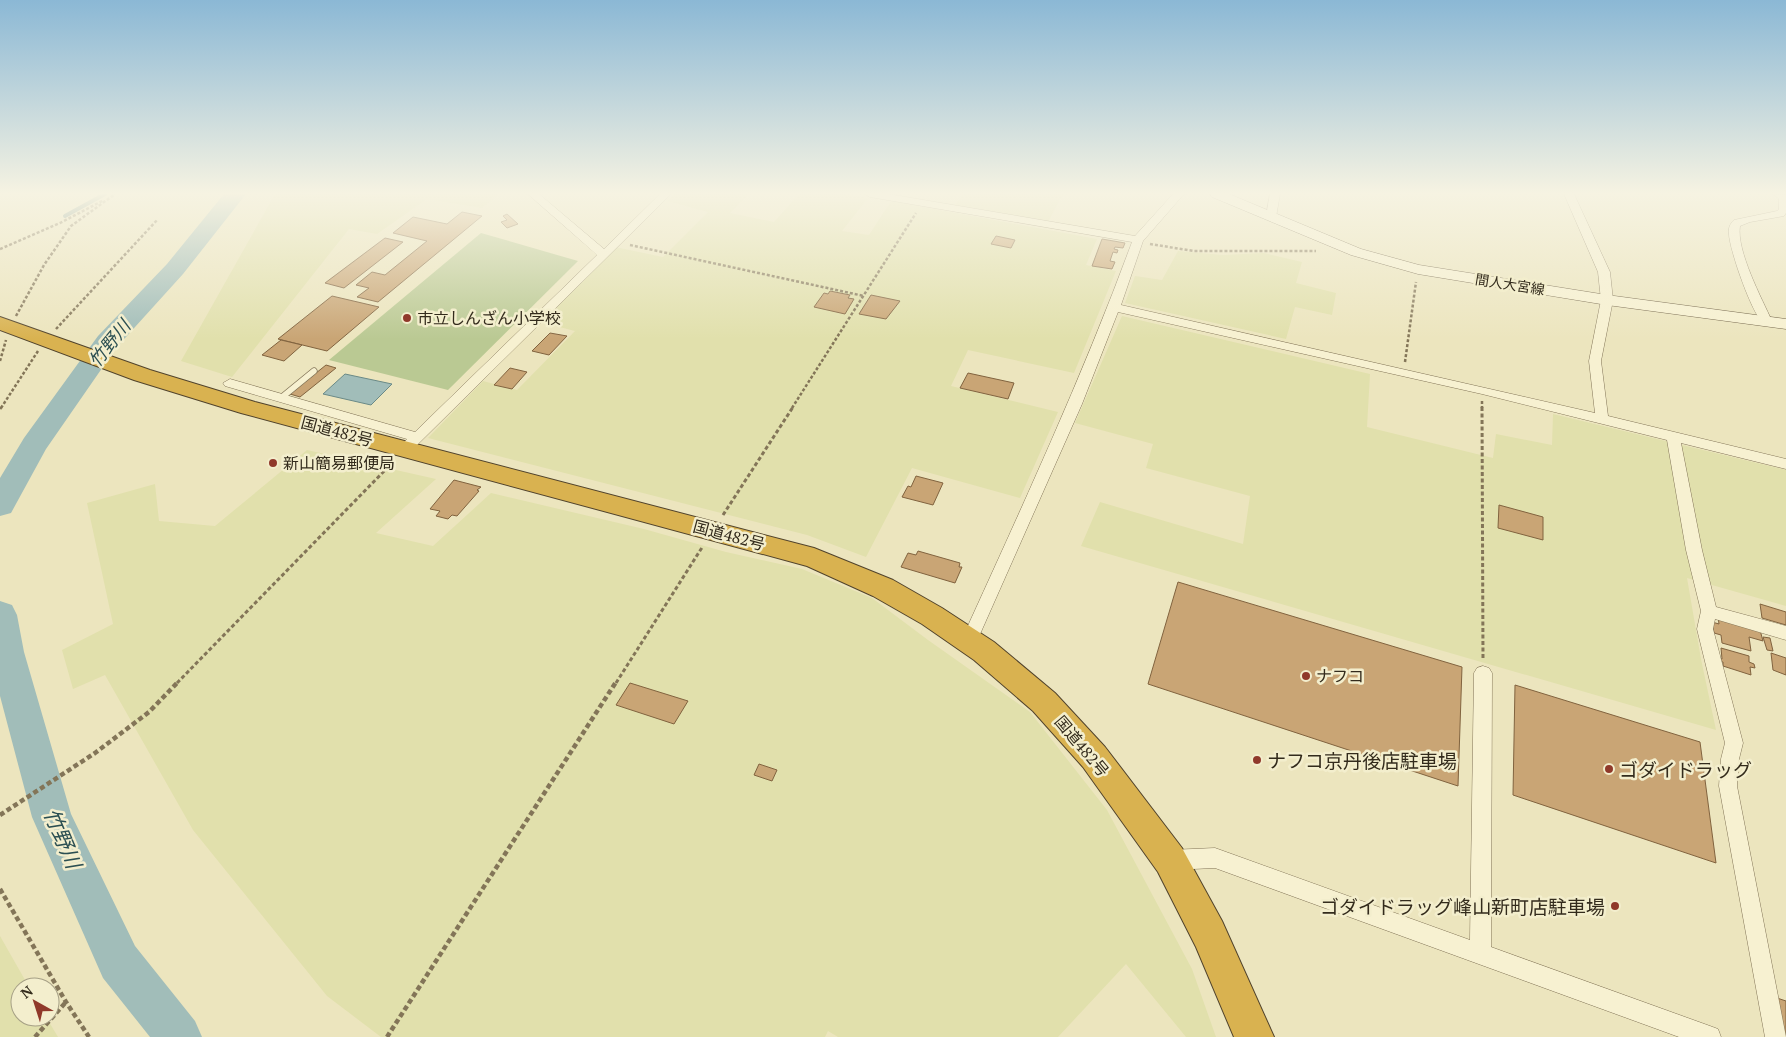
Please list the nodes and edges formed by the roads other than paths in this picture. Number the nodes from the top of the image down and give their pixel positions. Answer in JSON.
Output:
{"nodes":[{"id":1,"x":589,"y":242,"type":"edge"},
{"id":2,"x":615,"y":242,"type":"edge"},
{"id":3,"x":1137,"y":242,"type":"edge"},
{"id":4,"x":1333,"y":242,"type":"edge"},
{"id":5,"x":1591,"y":242,"type":"edge"},
{"id":6,"x":1736,"y":242,"type":"edge"},
{"id":7,"x":603,"y":254,"type":"junction"},
{"id":8,"x":1607,"y":300,"type":"junction"},
{"id":9,"x":1114,"y":307,"type":"junction"},
{"id":10,"x":1766,"y":321,"type":"junction"},
{"id":11,"x":1786,"y":324,"type":"edge"},
{"id":12,"x":7,"y":327,"type":"edge"},
{"id":13,"x":314,"y":371,"type":"dead end"},
{"id":14,"x":230,"y":383,"type":"dead end"},
{"id":15,"x":281,"y":398,"type":"junction"},
{"id":16,"x":1602,"y":419,"type":"junction"},
{"id":17,"x":1673,"y":437,"type":"junction"},
{"id":18,"x":412,"y":443,"type":"junction"},
{"id":19,"x":1786,"y":464,"type":"edge"},
{"id":20,"x":1709,"y":611,"type":"junction"},
{"id":21,"x":1786,"y":633,"type":"edge"},
{"id":22,"x":970,"y":641,"type":"junction"},
{"id":23,"x":1483,"y":673,"type":"road end"},
{"id":24,"x":1170,"y":860,"type":"junction"},
{"id":25,"x":1480,"y":954,"type":"junction"},
{"id":26,"x":1254,"y":1037,"type":"edge"},
{"id":27,"x":1710,"y":1037,"type":"edge"},
{"id":28,"x":1776,"y":1037,"type":"edge"}],
"edges":[{"from":1,"to":7,"type":"street"},
{"from":2,"to":7,"type":"street"},
{"from":3,"to":9,"type":"street"},
{"from":4,"to":8,"type":"main road","name":"間人大宮線"},
{"from":5,"to":8,"type":"street"},
{"from":6,"to":10,"type":"street"},
{"from":7,"to":18,"type":"street"},
{"from":8,"to":10,"type":"main road","name":"間人大宮線"},
{"from":8,"to":16,"type":"street"},
{"from":9,"to":16,"type":"street"},
{"from":9,"to":22,"type":"street"},
{"from":10,"to":11,"type":"main road","name":"間人大宮線"},
{"from":12,"to":18,"type":"highway","name":"国道482号"},
{"from":13,"to":15,"type":"lane"},
{"from":14,"to":15,"type":"street"},
{"from":15,"to":18,"type":"street"},
{"from":16,"to":17,"type":"street"},
{"from":17,"to":19,"type":"street"},
{"from":17,"to":20,"type":"street"},
{"from":18,"to":22,"type":"highway","name":"国道482号"},
{"from":20,"to":21,"type":"street"},
{"from":20,"to":28,"type":"street"},
{"from":22,"to":24,"type":"highway","name":"国道482号"},
{"from":23,"to":25,"type":"street"},
{"from":24,"to":25,"type":"street"},
{"from":24,"to":26,"type":"highway","name":"国道482号"},
{"from":25,"to":27,"type":"street"}]}
